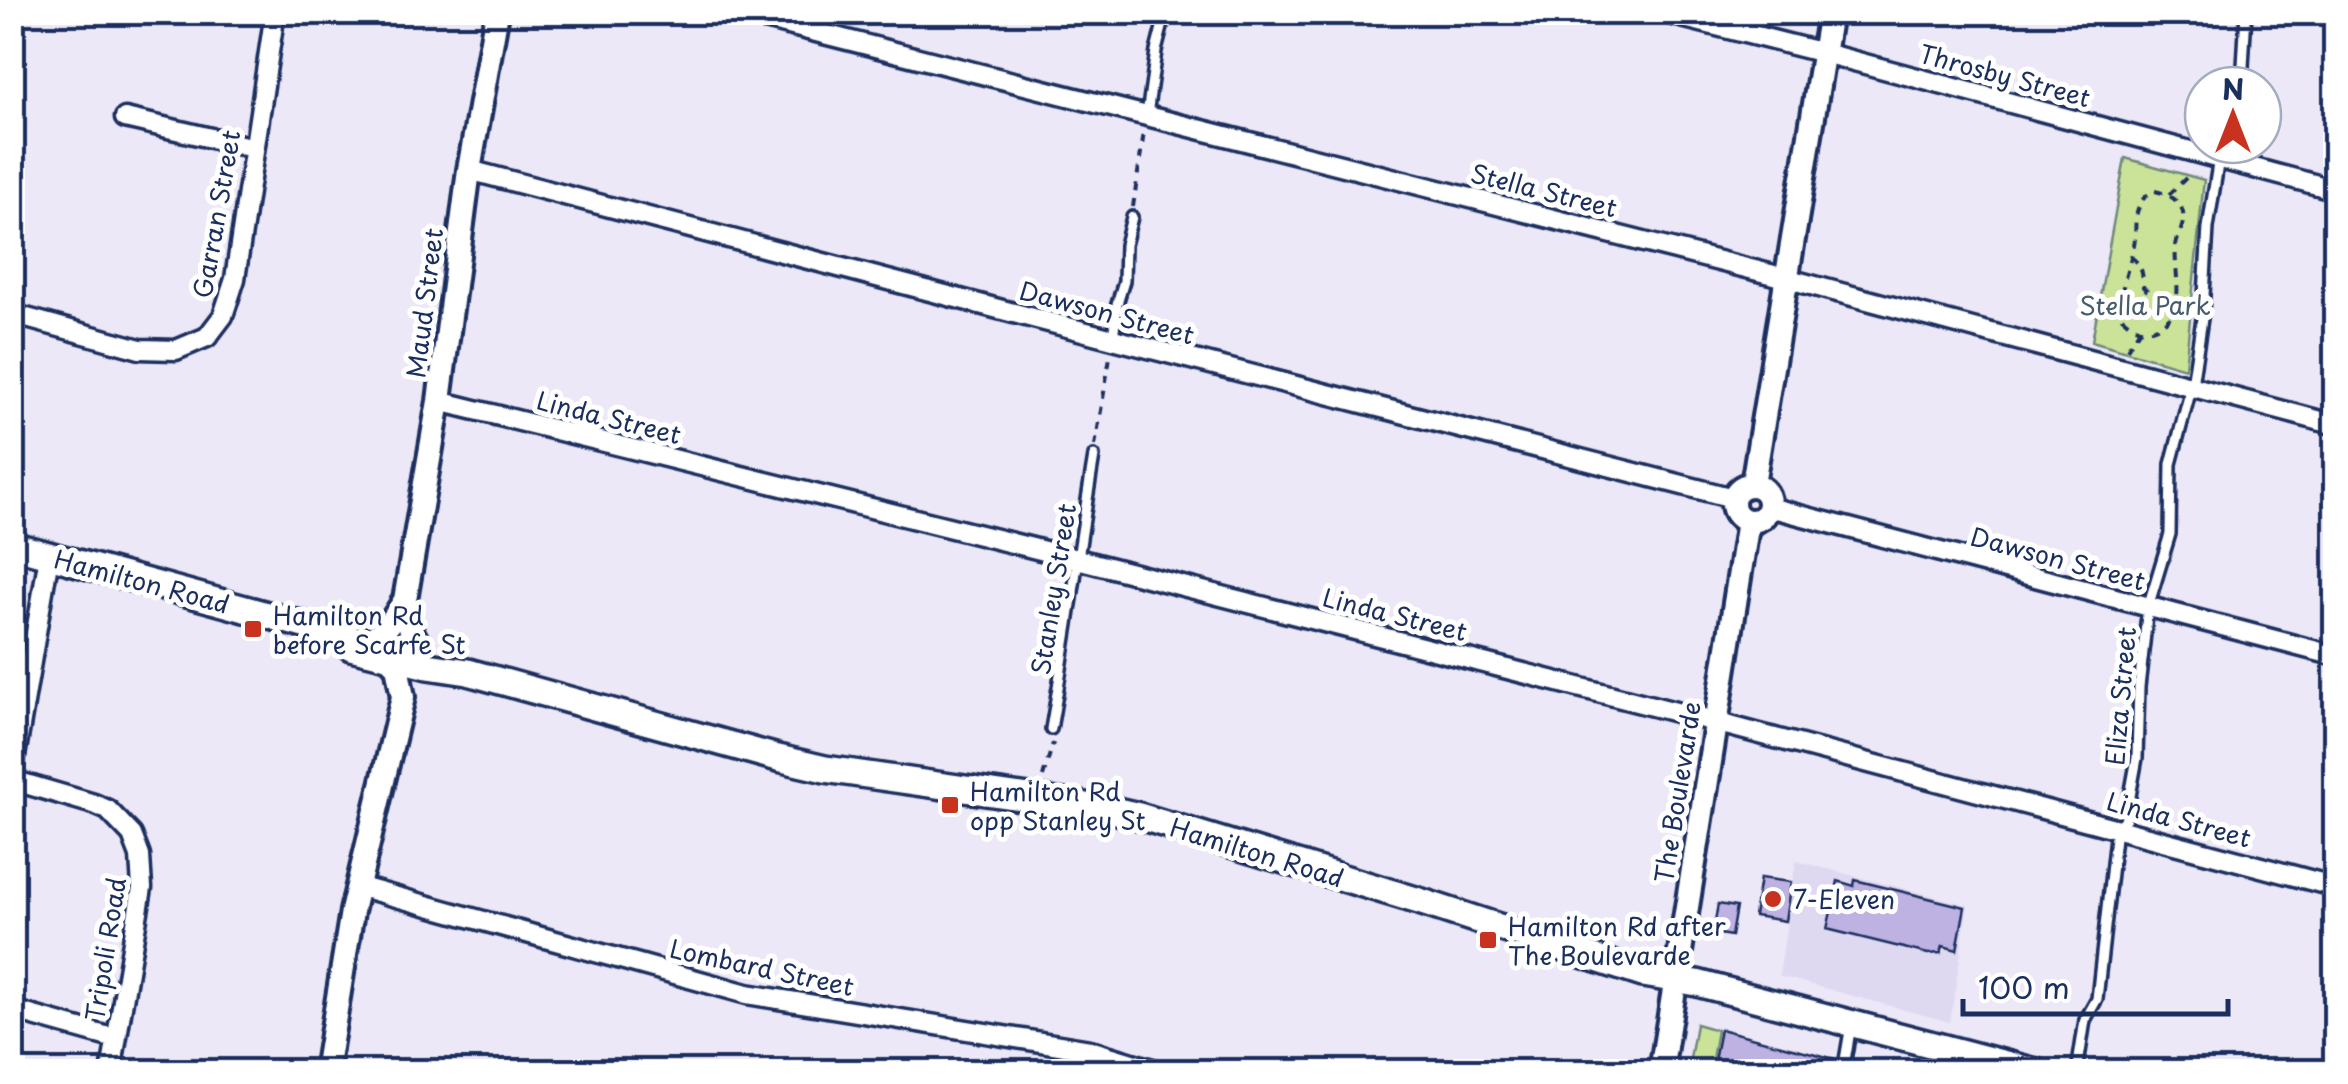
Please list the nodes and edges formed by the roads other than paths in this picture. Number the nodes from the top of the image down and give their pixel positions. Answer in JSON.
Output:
{"nodes":[{"id":1,"x":275,"y":12,"type":"edge"},
{"id":2,"x":497,"y":12,"type":"edge"},
{"id":3,"x":737,"y":12,"type":"edge"},
{"id":4,"x":1166,"y":12,"type":"edge"},
{"id":5,"x":1660,"y":12,"type":"edge"},
{"id":6,"x":1830,"y":12,"type":"edge"},
{"id":7,"x":2246,"y":12,"type":"edge"},
{"id":8,"x":1824,"y":53,"type":"junction"},
{"id":9,"x":2243,"y":65,"type":"edge"},
{"id":10,"x":1147,"y":115,"type":"junction"},
{"id":11,"x":124,"y":118,"type":"dead end"},
{"id":12,"x":2183,"y":142,"type":"edge"},
{"id":13,"x":254,"y":148,"type":"junction"},
{"id":14,"x":2221,"y":165,"type":"edge"},
{"id":15,"x":2262,"y":165,"type":"edge"},
{"id":16,"x":469,"y":170,"type":"junction"},
{"id":17,"x":2336,"y":190,"type":"edge"},
{"id":18,"x":1132,"y":216,"type":"road end"},
{"id":19,"x":1787,"y":278,"type":"junction"},
{"id":20,"x":12,"y":314,"type":"edge"},
{"id":21,"x":1113,"y":340,"type":"junction"},
{"id":22,"x":2192,"y":386,"type":"junction"},
{"id":23,"x":439,"y":401,"type":"junction"},
{"id":24,"x":2336,"y":425,"type":"edge"},
{"id":25,"x":1094,"y":456,"type":"road end"},
{"id":26,"x":1743,"y":491,"type":"junction"},
{"id":27,"x":1769,"y":507,"type":"junction"},
{"id":28,"x":1748,"y":521,"type":"junction"},
{"id":29,"x":12,"y":545,"type":"edge"},
{"id":30,"x":49,"y":556,"type":"junction"},
{"id":31,"x":1077,"y":559,"type":"junction"},
{"id":32,"x":405,"y":600,"type":"junction"},
{"id":33,"x":2148,"y":607,"type":"junction"},
{"id":34,"x":380,"y":647,"type":"junction"},
{"id":35,"x":2336,"y":656,"type":"edge"},
{"id":36,"x":429,"y":659,"type":"junction"},
{"id":37,"x":403,"y":697,"type":"junction"},
{"id":38,"x":1715,"y":722,"type":"junction"},
{"id":39,"x":1051,"y":729,"type":"road end"},
{"id":40,"x":12,"y":777,"type":"edge"},
{"id":41,"x":2116,"y":828,"type":"junction"},
{"id":42,"x":357,"y":886,"type":"junction"},
{"id":43,"x":2336,"y":887,"type":"edge"},
{"id":44,"x":1675,"y":980,"type":"junction"},
{"id":45,"x":12,"y":1010,"type":"edge"},
{"id":46,"x":1851,"y":1024,"type":"junction"},
{"id":47,"x":116,"y":1039,"type":"junction"},
{"id":48,"x":111,"y":1072,"type":"edge"},
{"id":49,"x":326,"y":1072,"type":"edge"},
{"id":50,"x":1162,"y":1072,"type":"edge"},
{"id":51,"x":1661,"y":1072,"type":"edge"},
{"id":52,"x":1842,"y":1072,"type":"edge"},
{"id":53,"x":2036,"y":1072,"type":"edge"},
{"id":54,"x":2077,"y":1072,"type":"edge"}],
"edges":[{"from":1,"to":13,"type":"street","name":"Garran Street"},
{"from":2,"to":16,"type":"street","name":"Maud Street"},
{"from":3,"to":10,"type":"street","name":"Stella Street"},
{"from":4,"to":10,"type":"lane"},
{"from":5,"to":8,"type":"street","name":"Throsby Street"},
{"from":6,"to":8,"type":"street"},
{"from":7,"to":9,"type":"lane"},
{"from":8,"to":12,"type":"street","name":"Throsby Street"},
{"from":8,"to":19,"type":"street"},
{"from":10,"to":19,"type":"street","name":"Stella Street"},
{"from":11,"to":13,"type":"street"},
{"from":13,"to":20,"type":"street","name":"Garran Street"},
{"from":14,"to":22,"type":"lane","name":"Eliza Street"},
{"from":15,"to":17,"type":"street","name":"Throsby Street"},
{"from":16,"to":21,"type":"street","name":"Dawson Street"},
{"from":16,"to":23,"type":"street","name":"Maud Street"},
{"from":18,"to":21,"type":"lane"},
{"from":19,"to":22,"type":"street","name":"Stella Street"},
{"from":19,"to":26,"type":"street"},
{"from":21,"to":26,"type":"street","name":"Dawson Street"},
{"from":22,"to":24,"type":"street","name":"Stella Street"},
{"from":22,"to":33,"type":"lane","name":"Eliza Street"},
{"from":23,"to":31,"type":"street","name":"Linda Street"},
{"from":23,"to":32,"type":"street","name":"Maud Street"},
{"from":25,"to":31,"type":"lane","name":"Stanley Street"},
{"from":26,"to":27,"type":"street"},
{"from":26,"to":28,"type":"street"},
{"from":27,"to":28,"type":"street"},
{"from":27,"to":33,"type":"street","name":"Dawson Street"},
{"from":28,"to":38,"type":"street","name":"The Boulevarde"},
{"from":29,"to":30,"type":"main road","name":"Hamilton Road"},
{"from":30,"to":34,"type":"main road","name":"Hamilton Road"},
{"from":30,"to":40,"type":"street"},
{"from":31,"to":38,"type":"street","name":"Linda Street"},
{"from":31,"to":39,"type":"lane","name":"Stanley Street"},
{"from":32,"to":34,"type":"street"},
{"from":32,"to":36,"type":"street","name":"Maud Street"},
{"from":33,"to":35,"type":"street","name":"Dawson Street"},
{"from":33,"to":41,"type":"lane","name":"Eliza Street"},
{"from":34,"to":36,"type":"main road","name":"Hamilton Road"},
{"from":34,"to":37,"type":"street"},
{"from":36,"to":37,"type":"street"},
{"from":36,"to":44,"type":"main road","name":"Hamilton Road"},
{"from":37,"to":42,"type":"street"},
{"from":38,"to":41,"type":"street","name":"Linda Street"},
{"from":38,"to":44,"type":"street","name":"The Boulevarde"},
{"from":40,"to":47,"type":"street","name":"Tripoli Road"},
{"from":41,"to":43,"type":"street","name":"Linda Street"},
{"from":41,"to":54,"type":"lane","name":"Eliza Street"},
{"from":42,"to":49,"type":"street"},
{"from":42,"to":50,"type":"street","name":"Lombard Street"},
{"from":44,"to":46,"type":"main road","name":"Hamilton Road"},
{"from":44,"to":51,"type":"street","name":"The Boulevarde"},
{"from":45,"to":47,"type":"street"},
{"from":46,"to":52,"type":"lane"},
{"from":46,"to":53,"type":"main road","name":"Hamilton Road"},
{"from":47,"to":48,"type":"street","name":"Tripoli Road"}]}
